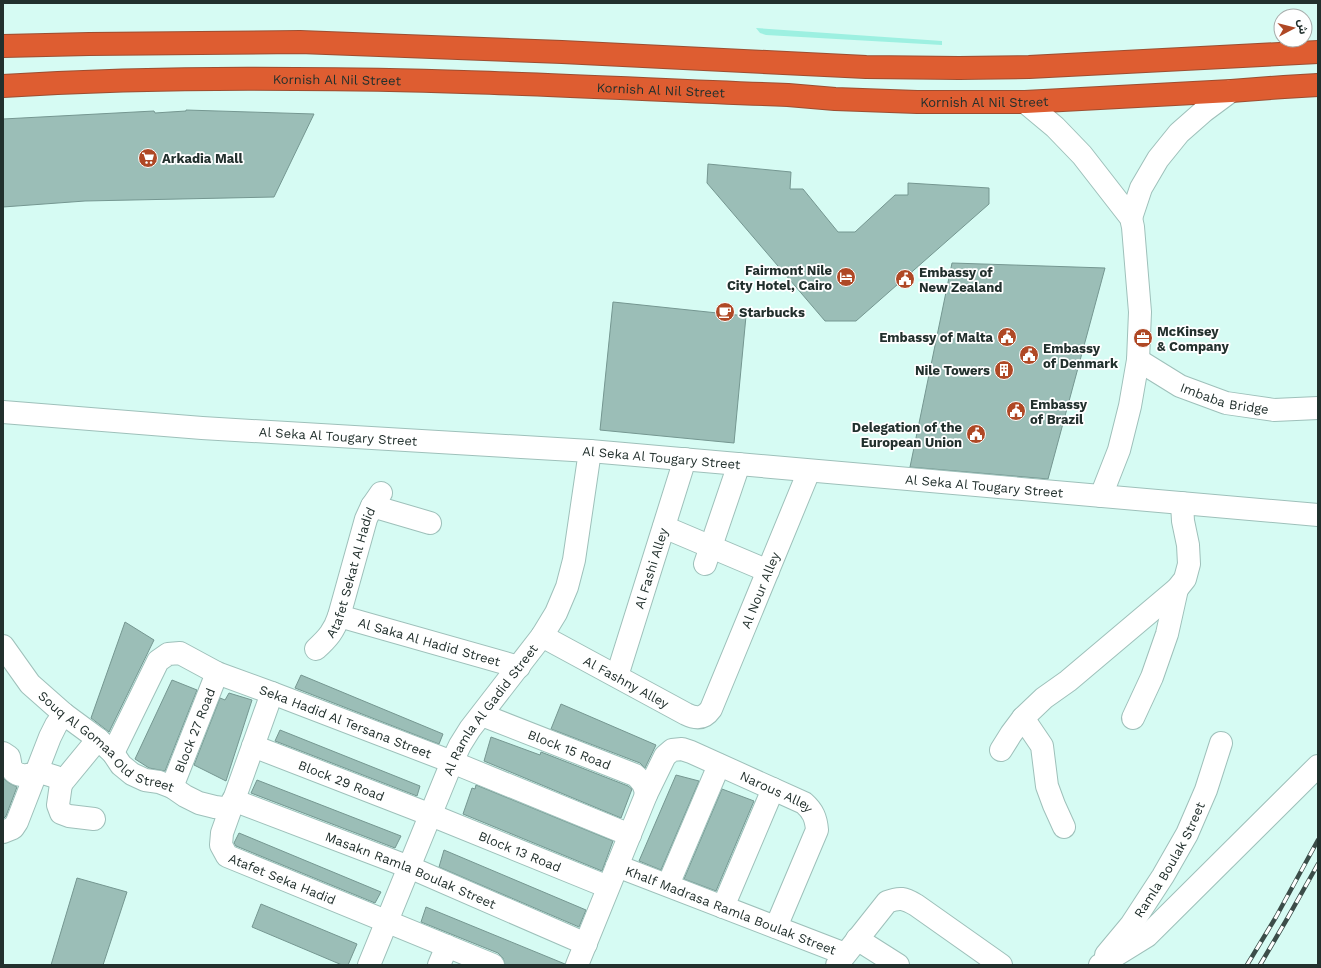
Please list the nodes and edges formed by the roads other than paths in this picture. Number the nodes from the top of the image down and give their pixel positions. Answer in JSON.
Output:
{"nodes":[{"id":1,"x":3,"y":46,"type":"edge"},
{"id":2,"x":1318,"y":52,"type":"edge"},
{"id":3,"x":1318,"y":85,"type":"edge"},
{"id":4,"x":3,"y":86,"type":"edge"},
{"id":5,"x":1231,"y":91,"type":"junction"},
{"id":6,"x":1025,"y":102,"type":"junction"},
{"id":7,"x":1131,"y":218,"type":"junction"},
{"id":8,"x":1138,"y":360,"type":"junction"},
{"id":9,"x":1318,"y":408,"type":"edge"},
{"id":10,"x":3,"y":412,"type":"edge"},
{"id":11,"x":590,"y":451,"type":"junction"},
{"id":12,"x":685,"y":459,"type":"junction"},
{"id":13,"x":739,"y":464,"type":"junction"},
{"id":14,"x":809,"y":471,"type":"junction"},
{"id":15,"x":1101,"y":496,"type":"junction"},
{"id":16,"x":1182,"y":503,"type":"junction"},
{"id":17,"x":1318,"y":515,"type":"edge"},
{"id":18,"x":430,"y":523,"type":"dead end"},
{"id":19,"x":664,"y":527,"type":"junction"},
{"id":20,"x":708,"y":556,"type":"junction"},
{"id":21,"x":768,"y":571,"type":"junction"},
{"id":22,"x":1177,"y":589,"type":"junction"},
{"id":23,"x":339,"y":616,"type":"junction"},
{"id":24,"x":542,"y":636,"type":"junction"},
{"id":25,"x":3,"y":646,"type":"edge"},
{"id":26,"x":316,"y":649,"type":"dead end"},
{"id":27,"x":519,"y":666,"type":"junction"},
{"id":28,"x":217,"y":673,"type":"junction"},
{"id":29,"x":617,"y":676,"type":"junction"},
{"id":30,"x":272,"y":693,"type":"junction"},
{"id":31,"x":711,"y":709,"type":"joint"},
{"id":32,"x":64,"y":714,"type":"junction"},
{"id":33,"x":482,"y":715,"type":"junction"},
{"id":34,"x":1023,"y":718,"type":"junction"},
{"id":35,"x":1133,"y":718,"type":"dead end"},
{"id":36,"x":1221,"y":743,"type":"dead end"},
{"id":37,"x":106,"y":746,"type":"junction"},
{"id":38,"x":253,"y":746,"type":"junction"},
{"id":39,"x":1000,"y":750,"type":"dead end"},
{"id":40,"x":3,"y":753,"type":"edge"},
{"id":41,"x":452,"y":762,"type":"junction"},
{"id":42,"x":719,"y":765,"type":"junction"},
{"id":43,"x":1318,"y":766,"type":"edge"},
{"id":44,"x":36,"y":773,"type":"junction"},
{"id":45,"x":61,"y":784,"type":"junction"},
{"id":46,"x":172,"y":787,"type":"junction"},
{"id":47,"x":773,"y":789,"type":"junction"},
{"id":48,"x":646,"y":795,"type":"junction"},
{"id":49,"x":232,"y":804,"type":"junction"},
{"id":50,"x":431,"y":815,"type":"junction"},
{"id":51,"x":94,"y":819,"type":"dead end"},
{"id":52,"x":1064,"y":827,"type":"dead end"},
{"id":53,"x":3,"y":832,"type":"edge"},
{"id":54,"x":630,"y":835,"type":"junction"},
{"id":55,"x":617,"y":866,"type":"junction"},
{"id":56,"x":409,"y":867,"type":"junction"},
{"id":57,"x":668,"y":885,"type":"junction"},
{"id":58,"x":608,"y":887,"type":"junction"},
{"id":59,"x":723,"y":907,"type":"junction"},
{"id":60,"x":387,"y":921,"type":"junction"},
{"id":61,"x":776,"y":927,"type":"junction"},
{"id":62,"x":586,"y":944,"type":"junction"},
{"id":63,"x":846,"y":952,"type":"edge"},
{"id":64,"x":443,"y":956,"type":"edge"},
{"id":65,"x":369,"y":965,"type":"edge"},
{"id":66,"x":493,"y":965,"type":"edge"},
{"id":67,"x":578,"y":965,"type":"edge"},
{"id":68,"x":898,"y":965,"type":"edge"},
{"id":69,"x":1001,"y":965,"type":"edge"},
{"id":70,"x":1099,"y":965,"type":"edge"}],
"edges":[{"from":1,"to":2,"type":"highway"},
{"from":3,"to":5,"type":"highway","name":"Kornish Al Nil Street"},
{"from":4,"to":6,"type":"highway","name":"Kornish Al Nil Street"},
{"from":5,"to":6,"type":"highway","name":"Kornish Al Nil Street"},
{"from":5,"to":7,"type":"street"},
{"from":6,"to":7,"type":"street"},
{"from":7,"to":8,"type":"street"},
{"from":8,"to":9,"type":"street","name":"Imbaba Bridge"},
{"from":8,"to":15,"type":"street"},
{"from":10,"to":11,"type":"street","name":"Al Seka Al Tougary Street"},
{"from":11,"to":12,"type":"street","name":"Al Seka Al Tougary Street"},
{"from":11,"to":24,"type":"street","name":"Al Ramla Al Gadid Street"},
{"from":12,"to":13,"type":"street","name":"Al Seka Al Tougary Street"},
{"from":12,"to":19,"type":"street","name":"Al Fashi Alley"},
{"from":13,"to":14,"type":"street","name":"Al Seka Al Tougary Street"},
{"from":13,"to":20,"type":"street"},
{"from":14,"to":15,"type":"street","name":"Al Seka Al Tougary Street"},
{"from":14,"to":21,"type":"street","name":"Al Nour Alley"},
{"from":15,"to":16,"type":"street","name":"Al Seka Al Tougary Street"},
{"from":16,"to":17,"type":"street","name":"Al Seka Al Tougary Street"},
{"from":16,"to":22,"type":"street"},
{"from":18,"to":23,"type":"street","name":"Atafet Sekat Al Hadid"},
{"from":19,"to":20,"type":"street"},
{"from":19,"to":29,"type":"street","name":"Al Fashi Alley"},
{"from":20,"to":21,"type":"street"},
{"from":21,"to":31,"type":"street","name":"Al Nour Alley"},
{"from":22,"to":34,"type":"street"},
{"from":22,"to":35,"type":"street"},
{"from":23,"to":26,"type":"street","name":"Atafet Sekat Al Hadid"},
{"from":23,"to":27,"type":"street","name":"Al Saka Al Hadid Street"},
{"from":24,"to":27,"type":"street","name":"Al Ramla Al Gadid Street"},
{"from":24,"to":29,"type":"street","name":"Al Fashny Alley"},
{"from":25,"to":32,"type":"street","name":"Souq Al Gomaa Old Street"},
{"from":27,"to":33,"type":"street","name":"Al Ramla Al Gadid Street"},
{"from":28,"to":30,"type":"street","name":"Seka Hadid Al Tersana Street"},
{"from":28,"to":37,"type":"street","name":"Seka Hadid Al Tersana Street"},
{"from":28,"to":46,"type":"street","name":"Block 27 Road"},
{"from":29,"to":31,"type":"street","name":"Al Fashny Alley"},
{"from":30,"to":38,"type":"street","name":"Atafet Seka Hadid"},
{"from":30,"to":41,"type":"street","name":"Seka Hadid Al Tersana Street"},
{"from":32,"to":37,"type":"street","name":"Souq Al Gomaa Old Street"},
{"from":32,"to":44,"type":"street"},
{"from":33,"to":41,"type":"street","name":"Al Ramla Al Gadid Street"},
{"from":33,"to":48,"type":"street","name":"Block 15 Road"},
{"from":34,"to":39,"type":"street"},
{"from":34,"to":52,"type":"street"},
{"from":36,"to":70,"type":"street","name":"Ramla Boulak Street"},
{"from":37,"to":45,"type":"street","name":"Seka Hadid Al Tersana Street"},
{"from":37,"to":46,"type":"street","name":"Souq Al Gomaa Old Street"},
{"from":38,"to":49,"type":"street","name":"Atafet Seka Hadid"},
{"from":38,"to":50,"type":"street","name":"Block 29 Road"},
{"from":40,"to":44,"type":"street"},
{"from":41,"to":50,"type":"street","name":"Al Ramla Al Gadid Street"},
{"from":41,"to":54,"type":"street","name":"Seka Hadid Al Tersana Street"},
{"from":42,"to":47,"type":"street","name":"Narous Alley"},
{"from":42,"to":48,"type":"street","name":"Narous Alley"},
{"from":42,"to":57,"type":"street"},
{"from":43,"to":70,"type":"street"},
{"from":44,"to":45,"type":"street"},
{"from":44,"to":53,"type":"street"},
{"from":45,"to":51,"type":"street"},
{"from":46,"to":49,"type":"street","name":"Souq Al Gomaa Old Street"},
{"from":47,"to":59,"type":"street"},
{"from":47,"to":61,"type":"street","name":"Narous Alley"},
{"from":48,"to":54,"type":"street","name":"Narous Alley"},
{"from":49,"to":56,"type":"street","name":"Masakn Ramla Boulak Street"},
{"from":49,"to":60,"type":"street","name":"Atafet Seka Hadid"},
{"from":50,"to":56,"type":"street","name":"Al Ramla Al Gadid Street"},
{"from":50,"to":58,"type":"street","name":"Block 13 Road"},
{"from":54,"to":55,"type":"street","name":"Narous Alley"},
{"from":55,"to":57,"type":"street","name":"Khalf Madrasa Ramla Boulak Street"},
{"from":55,"to":58,"type":"street","name":"Narous Alley"},
{"from":56,"to":60,"type":"street","name":"Al Ramla Al Gadid Street"},
{"from":56,"to":62,"type":"street","name":"Masakn Ramla Boulak Street"},
{"from":57,"to":59,"type":"street","name":"Khalf Madrasa Ramla Boulak Street"},
{"from":58,"to":62,"type":"street","name":"Narous Alley"},
{"from":59,"to":61,"type":"street","name":"Khalf Madrasa Ramla Boulak Street"},
{"from":60,"to":64,"type":"street","name":"Atafet Seka Hadid"},
{"from":60,"to":65,"type":"street","name":"Al Ramla Al Gadid Street"},
{"from":61,"to":63,"type":"street","name":"Khalf Madrasa Ramla Boulak Street"},
{"from":62,"to":67,"type":"street","name":"Narous Alley"},
{"from":63,"to":68,"type":"street","name":"Khalf Madrasa Ramla Boulak Street"},
{"from":63,"to":69,"type":"street"},
{"from":64,"to":66,"type":"street","name":"Atafet Seka Hadid"}]}
